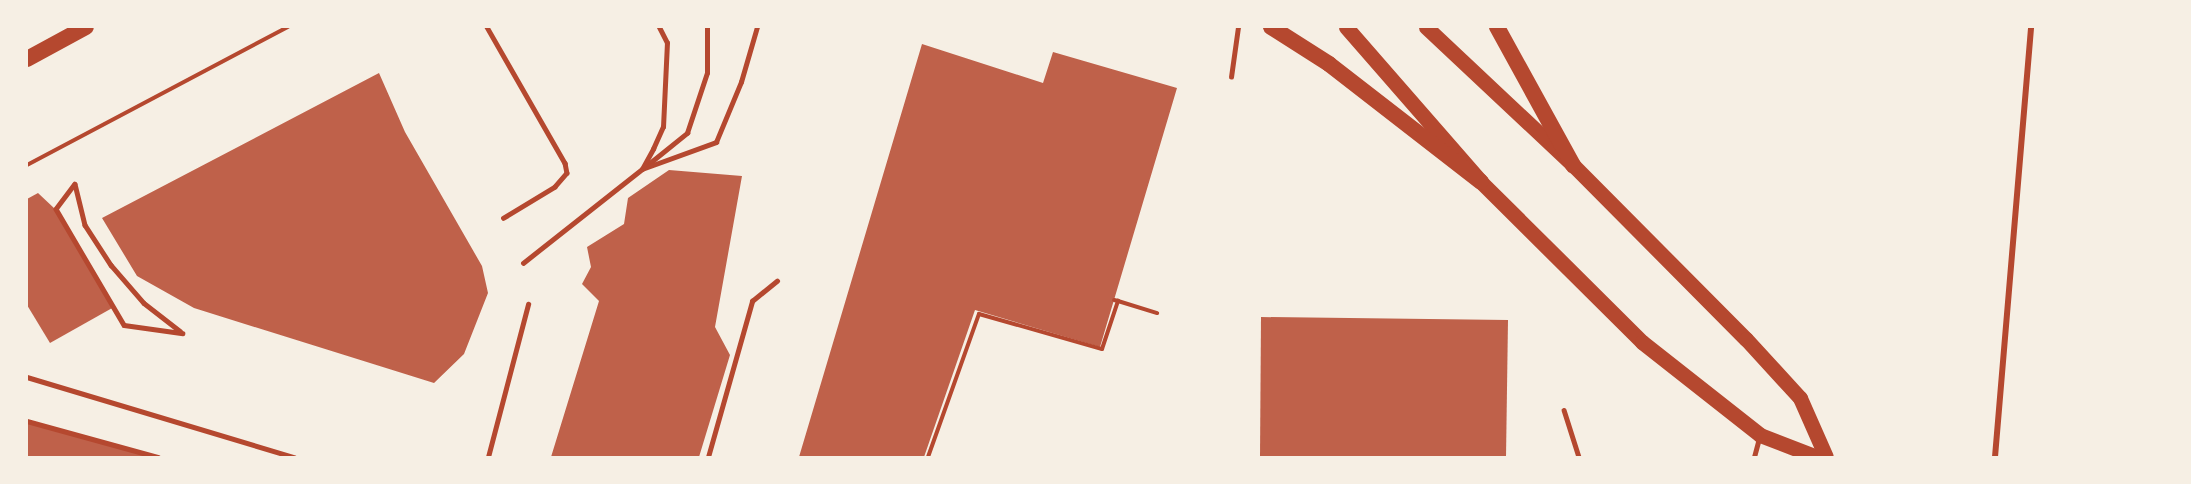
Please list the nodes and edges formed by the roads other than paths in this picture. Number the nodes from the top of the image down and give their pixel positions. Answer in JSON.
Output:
{"nodes":[{"id":1,"x":86,"y":27,"type":"edge"},
{"id":2,"x":487,"y":27,"type":"edge"},
{"id":3,"x":659,"y":27,"type":"edge"},
{"id":4,"x":707,"y":27,"type":"edge"},
{"id":5,"x":757,"y":27,"type":"edge"},
{"id":6,"x":1238,"y":27,"type":"edge"},
{"id":7,"x":1271,"y":27,"type":"edge"},
{"id":8,"x":1346,"y":27,"type":"edge"},
{"id":9,"x":1426,"y":27,"type":"edge"},
{"id":10,"x":1497,"y":27,"type":"edge"},
{"id":11,"x":2031,"y":27,"type":"edge"},
{"id":12,"x":27,"y":58,"type":"edge"},
{"id":13,"x":1232,"y":77,"type":"dead end"},
{"id":14,"x":1573,"y":165,"type":"junction"},
{"id":15,"x":642,"y":169,"type":"junction"},
{"id":16,"x":1481,"y":182,"type":"junction"},
{"id":17,"x":75,"y":184,"type":"joint"},
{"id":18,"x":504,"y":218,"type":"dead end"},
{"id":19,"x":523,"y":263,"type":"dead end"},
{"id":20,"x":777,"y":281,"type":"dead end"},
{"id":21,"x":528,"y":304,"type":"dead end"},
{"id":22,"x":27,"y":377,"type":"edge"},
{"id":23,"x":1564,"y":410,"type":"dead end"},
{"id":24,"x":27,"y":421,"type":"edge"},
{"id":25,"x":1760,"y":435,"type":"junction"},
{"id":26,"x":158,"y":457,"type":"edge"},
{"id":27,"x":294,"y":457,"type":"edge"},
{"id":28,"x":488,"y":457,"type":"edge"},
{"id":29,"x":708,"y":457,"type":"edge"},
{"id":30,"x":1579,"y":457,"type":"edge"},
{"id":31,"x":1754,"y":457,"type":"edge"},
{"id":32,"x":1817,"y":457,"type":"edge"},
{"id":33,"x":1826,"y":457,"type":"edge"},
{"id":34,"x":1995,"y":457,"type":"edge"}],
"edges":[{"from":1,"to":12,"type":"highway"},
{"from":2,"to":18,"type":"lane"},
{"from":3,"to":15,"type":"lane"},
{"from":4,"to":15,"type":"lane"},
{"from":5,"to":15,"type":"lane"},
{"from":6,"to":13,"type":"lane"},
{"from":7,"to":16,"type":"highway"},
{"from":8,"to":16,"type":"main road"},
{"from":9,"to":14,"type":"main road"},
{"from":10,"to":14,"type":"highway"},
{"from":11,"to":34,"type":"street"},
{"from":14,"to":33,"type":"main road"},
{"from":15,"to":19,"type":"lane"},
{"from":16,"to":25,"type":"main road"},
{"from":17,"to":17,"type":"lane"},
{"from":20,"to":29,"type":"lane"},
{"from":21,"to":28,"type":"lane"},
{"from":22,"to":27,"type":"lane"},
{"from":23,"to":30,"type":"lane"},
{"from":24,"to":26,"type":"lane"},
{"from":25,"to":31,"type":"lane"},
{"from":25,"to":32,"type":"main road"}]}
